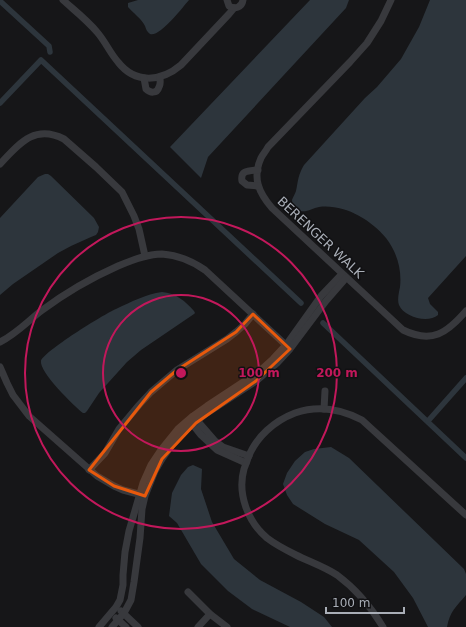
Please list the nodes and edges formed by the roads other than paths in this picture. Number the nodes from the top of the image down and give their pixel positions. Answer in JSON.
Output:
{"nodes":[{"id":1,"x":63,"y":0,"type":"edge"},
{"id":2,"x":227,"y":0,"type":"edge"},
{"id":3,"x":243,"y":0,"type":"edge"},
{"id":4,"x":391,"y":0,"type":"edge"},
{"id":5,"x":72,"y":3,"type":"edge"},
{"id":6,"x":234,"y":8,"type":"junction"},
{"id":7,"x":160,"y":77,"type":"junction"},
{"id":8,"x":144,"y":78,"type":"junction"},
{"id":9,"x":0,"y":164,"type":"edge"},
{"id":10,"x":258,"y":170,"type":"junction"},
{"id":11,"x":258,"y":186,"type":"junction"},
{"id":12,"x":145,"y":256,"type":"junction"},
{"id":13,"x":344,"y":276,"type":"junction"},
{"id":14,"x":466,"y":311,"type":"edge"},
{"id":15,"x":253,"y":314,"type":"junction"},
{"id":16,"x":0,"y":342,"type":"edge"},
{"id":17,"x":288,"y":347,"type":"junction"},
{"id":18,"x":0,"y":367,"type":"edge"},
{"id":19,"x":324,"y":391,"type":"dead end"},
{"id":20,"x":324,"y":409,"type":"junction"},
{"id":21,"x":193,"y":421,"type":"junction"},
{"id":22,"x":247,"y":460,"type":"junction"},
{"id":23,"x":89,"y":470,"type":"junction"},
{"id":24,"x":142,"y":495,"type":"junction"},
{"id":25,"x":466,"y":515,"type":"edge"},
{"id":26,"x":188,"y":592,"type":"dead end"},
{"id":27,"x":116,"y":607,"type":"junction"},
{"id":28,"x":111,"y":614,"type":"junction"},
{"id":29,"x":124,"y":614,"type":"junction"},
{"id":30,"x":210,"y":614,"type":"junction"},
{"id":31,"x":118,"y":620,"type":"junction"},
{"id":32,"x":99,"y":627,"type":"edge"},
{"id":33,"x":112,"y":627,"type":"edge"},
{"id":34,"x":126,"y":627,"type":"edge"},
{"id":35,"x":138,"y":627,"type":"edge"},
{"id":36,"x":198,"y":627,"type":"edge"},
{"id":37,"x":227,"y":627,"type":"edge"},
{"id":38,"x":383,"y":627,"type":"edge"}],
"edges":[{"from":1,"to":5,"type":"street"},
{"from":2,"to":6,"type":"street"},
{"from":3,"to":6,"type":"street"},
{"from":4,"to":10,"type":"street","name":"BERENGER WALK"},
{"from":5,"to":8,"type":"street"},
{"from":6,"to":7,"type":"street"},
{"from":7,"to":8,"type":"street"},
{"from":7,"to":8,"type":"street"},
{"from":9,"to":12,"type":"street"},
{"from":10,"to":11,"type":"street","name":"BERENGER WALK"},
{"from":10,"to":11,"type":"street"},
{"from":11,"to":13,"type":"street","name":"BERENGER WALK"},
{"from":12,"to":15,"type":"street"},
{"from":12,"to":16,"type":"street"},
{"from":13,"to":14,"type":"street","name":"BERENGER WALK"},
{"from":13,"to":17,"type":"street"},
{"from":15,"to":17,"type":"street"},
{"from":15,"to":23,"type":"street"},
{"from":17,"to":21,"type":"street"},
{"from":18,"to":23,"type":"street"},
{"from":19,"to":20,"type":"street"},
{"from":20,"to":22,"type":"street"},
{"from":20,"to":25,"type":"street"},
{"from":21,"to":22,"type":"street"},
{"from":21,"to":24,"type":"street"},
{"from":22,"to":38,"type":"street"},
{"from":23,"to":24,"type":"street"},
{"from":24,"to":27,"type":"street"},
{"from":24,"to":29,"type":"street"},
{"from":26,"to":30,"type":"street"},
{"from":27,"to":28,"type":"street"},
{"from":27,"to":29,"type":"street"},
{"from":28,"to":31,"type":"street"},
{"from":28,"to":32,"type":"street"},
{"from":29,"to":31,"type":"street"},
{"from":29,"to":35,"type":"street"},
{"from":30,"to":36,"type":"street"},
{"from":30,"to":37,"type":"street"},
{"from":31,"to":33,"type":"street"},
{"from":31,"to":34,"type":"street"}]}
